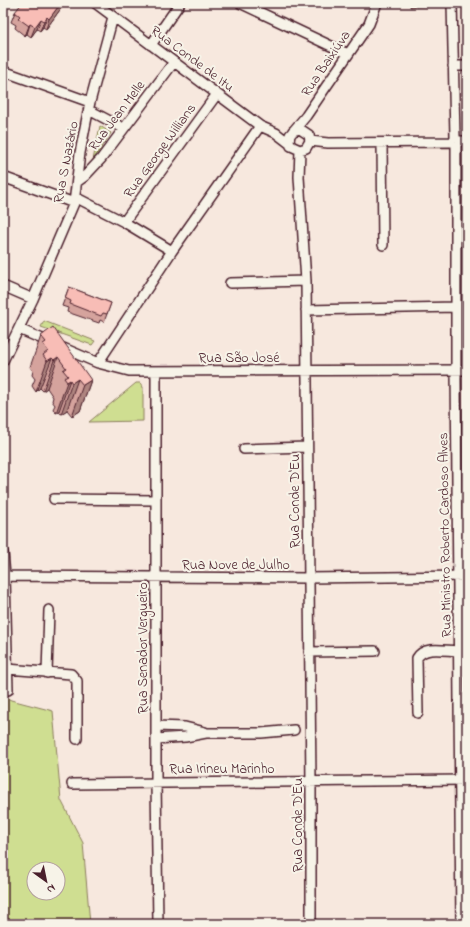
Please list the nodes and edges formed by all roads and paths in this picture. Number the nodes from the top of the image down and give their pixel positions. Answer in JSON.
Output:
{"nodes":[{"id":1,"x":95,"y":3,"type":"edge"},
{"id":2,"x":180,"y":3,"type":"edge"},
{"id":3,"x":240,"y":3,"type":"edge"},
{"id":4,"x":377,"y":3,"type":"edge"},
{"id":5,"x":452,"y":3,"type":"edge"},
{"id":6,"x":113,"y":17,"type":"junction"},
{"id":7,"x":151,"y":44,"type":"junction"},
{"id":8,"x":348,"y":54,"type":"junction"},
{"id":9,"x":174,"y":62,"type":"junction"},
{"id":10,"x":453,"y":66,"type":"junction"},
{"id":11,"x":467,"y":66,"type":"edge"},
{"id":12,"x":3,"y":71,"type":"edge"},
{"id":13,"x":217,"y":94,"type":"junction"},
{"id":14,"x":90,"y":106,"type":"junction"},
{"id":15,"x":306,"y":116,"type":"junction"},
{"id":16,"x":260,"y":126,"type":"junction"},
{"id":17,"x":123,"y":128,"type":"junction"},
{"id":18,"x":292,"y":131,"type":"junction"},
{"id":19,"x":276,"y":133,"type":"junction"},
{"id":20,"x":308,"y":137,"type":"junction"},
{"id":21,"x":458,"y":142,"type":"edge"},
{"id":22,"x":289,"y":143,"type":"junction"},
{"id":23,"x":382,"y":143,"type":"junction"},
{"id":24,"x":300,"y":150,"type":"junction"},
{"id":25,"x":3,"y":177,"type":"edge"},
{"id":26,"x":78,"y":181,"type":"junction"},
{"id":27,"x":74,"y":200,"type":"junction"},
{"id":28,"x":124,"y":222,"type":"junction"},
{"id":29,"x":383,"y":245,"type":"dead end"},
{"id":30,"x":172,"y":251,"type":"junction"},
{"id":31,"x":306,"y":281,"type":"junction"},
{"id":32,"x":230,"y":283,"type":"dead end"},
{"id":33,"x":3,"y":286,"type":"edge"},
{"id":34,"x":33,"y":298,"type":"junction"},
{"id":35,"x":456,"y":307,"type":"junction"},
{"id":36,"x":306,"y":310,"type":"junction"},
{"id":37,"x":19,"y":329,"type":"junction"},
{"id":38,"x":3,"y":361,"type":"edge"},
{"id":39,"x":98,"y":363,"type":"junction"},
{"id":40,"x":456,"y":370,"type":"junction"},
{"id":41,"x":467,"y":370,"type":"edge"},
{"id":42,"x":307,"y":371,"type":"junction"},
{"id":43,"x":156,"y":372,"type":"junction"},
{"id":44,"x":307,"y":447,"type":"junction"},
{"id":45,"x":244,"y":449,"type":"dead end"},
{"id":46,"x":462,"y":495,"type":"edge"},
{"id":47,"x":54,"y":498,"type":"dead end"},
{"id":48,"x":155,"y":500,"type":"junction"},
{"id":49,"x":3,"y":552,"type":"edge"},
{"id":50,"x":4,"y":576,"type":"edge"},
{"id":51,"x":463,"y":576,"type":"edge"},
{"id":52,"x":157,"y":578,"type":"junction"},
{"id":53,"x":308,"y":578,"type":"junction"},
{"id":54,"x":49,"y":610,"type":"dead end"},
{"id":55,"x":375,"y":650,"type":"dead end"},
{"id":56,"x":459,"y":651,"type":"junction"},
{"id":57,"x":309,"y":652,"type":"junction"},
{"id":58,"x":7,"y":669,"type":"junction"},
{"id":59,"x":47,"y":672,"type":"junction"},
{"id":60,"x":8,"y":690,"type":"dead end"},
{"id":61,"x":418,"y":713,"type":"dead end"},
{"id":62,"x":156,"y":726,"type":"junction"},
{"id":63,"x":294,"y":730,"type":"dead end"},
{"id":64,"x":206,"y":733,"type":"junction"},
{"id":65,"x":77,"y":739,"type":"dead end"},
{"id":66,"x":156,"y":739,"type":"junction"},
{"id":67,"x":463,"y":780,"type":"edge"},
{"id":68,"x":156,"y":782,"type":"junction"},
{"id":69,"x":311,"y":783,"type":"junction"},
{"id":70,"x":72,"y":784,"type":"dead end"},
{"id":71,"x":464,"y":896,"type":"edge"},
{"id":72,"x":158,"y":924,"type":"edge"},
{"id":73,"x":311,"y":924,"type":"edge"},
{"id":74,"x":460,"y":924,"type":"edge"}],
"edges":[{"from":1,"to":6,"type":"street","name":"Rua Conde de Itu"},
{"from":2,"to":7,"type":"street"},
{"from":3,"to":8,"type":"street"},
{"from":4,"to":8,"type":"street","name":"Rua Baixiúva"},
{"from":5,"to":10,"type":"street","name":"Rua Ministro Roberto Cardoso Alves"},
{"from":6,"to":7,"type":"street","name":"Rua Conde de Itu"},
{"from":6,"to":14,"type":"street","name":"Rua S Nazário"},
{"from":7,"to":9,"type":"street","name":"Rua Conde de Itu"},
{"from":8,"to":15,"type":"street","name":"Rua Baixiúva"},
{"from":9,"to":13,"type":"street","name":"Rua Conde de Itu"},
{"from":9,"to":17,"type":"street","name":"Rua Jean Melle"},
{"from":10,"to":11,"type":"street"},
{"from":10,"to":21,"type":"street","name":"Rua Ministro Roberto Cardoso Alves"},
{"from":12,"to":14,"type":"street"},
{"from":13,"to":16,"type":"street","name":"Rua Conde de Itu"},
{"from":13,"to":28,"type":"street","name":"Rua George Willians"},
{"from":14,"to":17,"type":"street"},
{"from":14,"to":26,"type":"street","name":"Rua S Nazário"},
{"from":15,"to":18,"type":"street"},
{"from":15,"to":20,"type":"street"},
{"from":16,"to":19,"type":"street","name":"Rua Conde de Itu"},
{"from":16,"to":30,"type":"street"},
{"from":17,"to":26,"type":"street","name":"Rua Jean Melle"},
{"from":18,"to":19,"type":"street","name":"Rua Conde de Itu"},
{"from":18,"to":20,"type":"street"},
{"from":18,"to":22,"type":"street"},
{"from":19,"to":22,"type":"street","name":"Rua Conde de Itu"},
{"from":20,"to":23,"type":"street"},
{"from":20,"to":24,"type":"street"},
{"from":21,"to":23,"type":"street"},
{"from":21,"to":35,"type":"street","name":"Rua Ministro Roberto Cardoso Alves"},
{"from":22,"to":24,"type":"street"},
{"from":23,"to":29,"type":"street"},
{"from":24,"to":31,"type":"street","name":"Rua Conde D'Eu"},
{"from":25,"to":27,"type":"street"},
{"from":26,"to":27,"type":"street","name":"Rua S Nazário"},
{"from":27,"to":28,"type":"street"},
{"from":27,"to":34,"type":"street","name":"Rua S Nazário"},
{"from":28,"to":30,"type":"street"},
{"from":30,"to":39,"type":"street"},
{"from":31,"to":32,"type":"street"},
{"from":31,"to":36,"type":"street","name":"Rua Conde D'Eu"},
{"from":33,"to":34,"type":"street"},
{"from":34,"to":37,"type":"street","name":"Rua S Nazário"},
{"from":35,"to":36,"type":"street"},
{"from":35,"to":40,"type":"street","name":"Rua Ministro Roberto Cardoso Alves"},
{"from":36,"to":42,"type":"street","name":"Rua Conde D'Eu"},
{"from":37,"to":38,"type":"street","name":"Rua S Nazário"},
{"from":37,"to":39,"type":"street","name":"Rua São José"},
{"from":39,"to":43,"type":"street","name":"Rua São José"},
{"from":40,"to":41,"type":"street","name":"Rua São José"},
{"from":40,"to":42,"type":"street","name":"Rua São José"},
{"from":40,"to":46,"type":"street","name":"Rua Ministro Roberto Cardoso Alves"},
{"from":42,"to":43,"type":"street","name":"Rua São José"},
{"from":42,"to":44,"type":"street","name":"Rua Conde D'Eu"},
{"from":43,"to":48,"type":"street","name":"Rua Senador Vergueiro"},
{"from":44,"to":45,"type":"street"},
{"from":44,"to":53,"type":"street","name":"Rua Conde D'Eu"},
{"from":46,"to":51,"type":"street","name":"Rua Ministro Roberto Cardoso Alves"},
{"from":47,"to":48,"type":"street"},
{"from":48,"to":52,"type":"street","name":"Rua Senador Vergueiro"},
{"from":49,"to":50,"type":"street"},
{"from":50,"to":52,"type":"street","name":"Rua Nove de Julho"},
{"from":50,"to":58,"type":"street"},
{"from":51,"to":53,"type":"street","name":"Rua Nove de Julho"},
{"from":51,"to":56,"type":"street","name":"Rua Ministro Roberto Cardoso Alves"},
{"from":52,"to":53,"type":"street","name":"Rua Nove de Julho"},
{"from":52,"to":62,"type":"street","name":"Rua Senador Vergueiro"},
{"from":53,"to":57,"type":"street","name":"Rua Conde D'Eu"},
{"from":54,"to":59,"type":"street"},
{"from":55,"to":57,"type":"street"},
{"from":56,"to":61,"type":"street"},
{"from":56,"to":67,"type":"street","name":"Rua Ministro Roberto Cardoso Alves"},
{"from":57,"to":69,"type":"street","name":"Rua Conde D'Eu"},
{"from":58,"to":59,"type":"street"},
{"from":58,"to":60,"type":"street"},
{"from":59,"to":65,"type":"street"},
{"from":62,"to":64,"type":"street"},
{"from":62,"to":66,"type":"street","name":"Rua Senador Vergueiro"},
{"from":63,"to":64,"type":"street"},
{"from":64,"to":66,"type":"street"},
{"from":66,"to":68,"type":"street","name":"Rua Senador Vergueiro"},
{"from":67,"to":69,"type":"street","name":"Rua Irineu Marinho"},
{"from":67,"to":71,"type":"street","name":"Rua Ministro Roberto Cardoso Alves"},
{"from":68,"to":69,"type":"street","name":"Rua Irineu Marinho"},
{"from":68,"to":70,"type":"street","name":"Rua Irineu Marinho"},
{"from":68,"to":72,"type":"street","name":"Rua Senador Vergueiro"},
{"from":69,"to":73,"type":"street","name":"Rua Conde D'Eu"},
{"from":71,"to":74,"type":"street","name":"Rua Ministro Roberto Cardoso Alves"}]}
